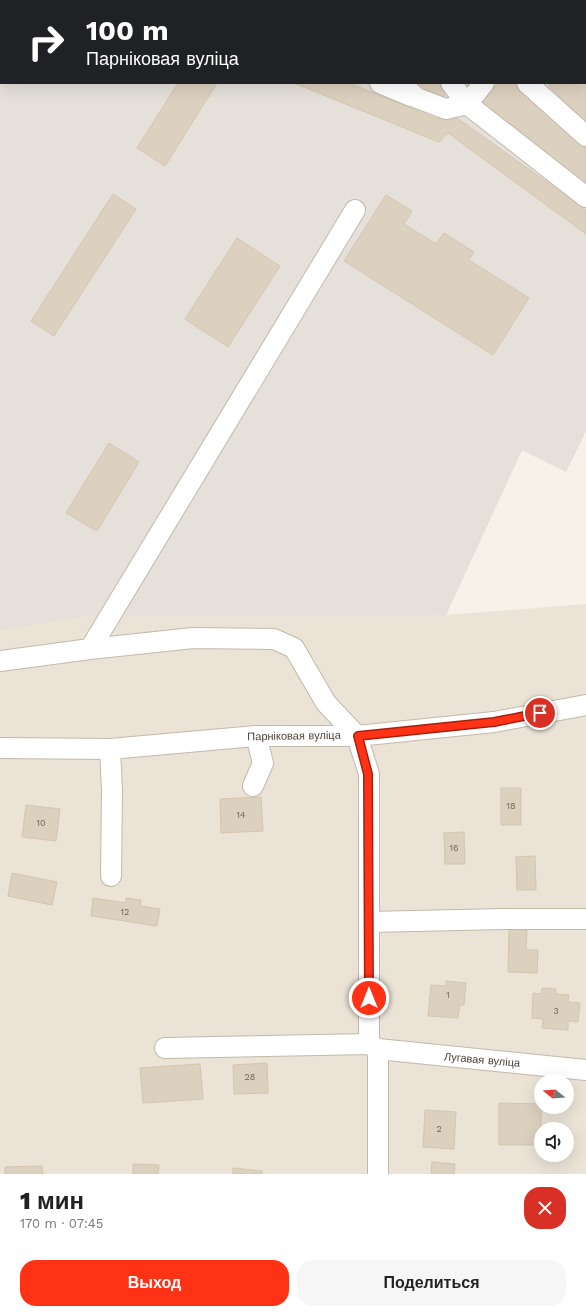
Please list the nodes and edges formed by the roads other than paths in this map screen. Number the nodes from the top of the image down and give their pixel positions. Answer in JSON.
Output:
{"nodes":[{"id":1,"x":382,"y":84,"type":"edge"},
{"id":2,"x":401,"y":84,"type":"edge"},
{"id":3,"x":452,"y":84,"type":"edge"},
{"id":4,"x":483,"y":84,"type":"edge"},
{"id":5,"x":532,"y":84,"type":"edge"},
{"id":6,"x":417,"y":98,"type":"junction"},
{"id":7,"x":467,"y":104,"type":"junction"},
{"id":8,"x":586,"y":136,"type":"edge"},
{"id":9,"x":586,"y":197,"type":"edge"},
{"id":10,"x":355,"y":210,"type":"dead end"},
{"id":11,"x":90,"y":649,"type":"junction"},
{"id":12,"x":0,"y":661,"type":"edge"},
{"id":13,"x":586,"y":705,"type":"edge"},
{"id":14,"x":256,"y":736,"type":"junction"},
{"id":15,"x":358,"y":736,"type":"junction"},
{"id":16,"x":0,"y":748,"type":"edge"},
{"id":17,"x":110,"y":749,"type":"junction"},
{"id":18,"x":252,"y":786,"type":"dead end"},
{"id":19,"x":111,"y":876,"type":"dead end"},
{"id":20,"x":586,"y":919,"type":"edge"},
{"id":21,"x":369,"y":922,"type":"junction"},
{"id":22,"x":374,"y":1047,"type":"junction"},
{"id":23,"x":165,"y":1048,"type":"dead end"},
{"id":24,"x":586,"y":1070,"type":"edge"},
{"id":25,"x":378,"y":1174,"type":"edge"}],
"edges":[{"from":1,"to":6,"type":"street"},
{"from":2,"to":6,"type":"street"},
{"from":3,"to":7,"type":"street"},
{"from":4,"to":7,"type":"street"},
{"from":5,"to":8,"type":"street"},
{"from":6,"to":7,"type":"street"},
{"from":7,"to":9,"type":"street"},
{"from":10,"to":11,"type":"street"},
{"from":11,"to":12,"type":"street"},
{"from":11,"to":15,"type":"street"},
{"from":13,"to":15,"type":"street","name":"Парніковая вуліца"},
{"from":14,"to":15,"type":"street","name":"Парніковая вуліца"},
{"from":14,"to":17,"type":"street","name":"Парніковая вуліца"},
{"from":14,"to":18,"type":"street"},
{"from":15,"to":21,"type":"street"},
{"from":16,"to":17,"type":"street","name":"Парніковая вуліца"},
{"from":17,"to":19,"type":"street"},
{"from":20,"to":21,"type":"street"},
{"from":21,"to":22,"type":"street"},
{"from":22,"to":23,"type":"street","name":"Лугавая вуліца"},
{"from":22,"to":24,"type":"street","name":"Лугавая вуліца"},
{"from":22,"to":25,"type":"street"}]}
